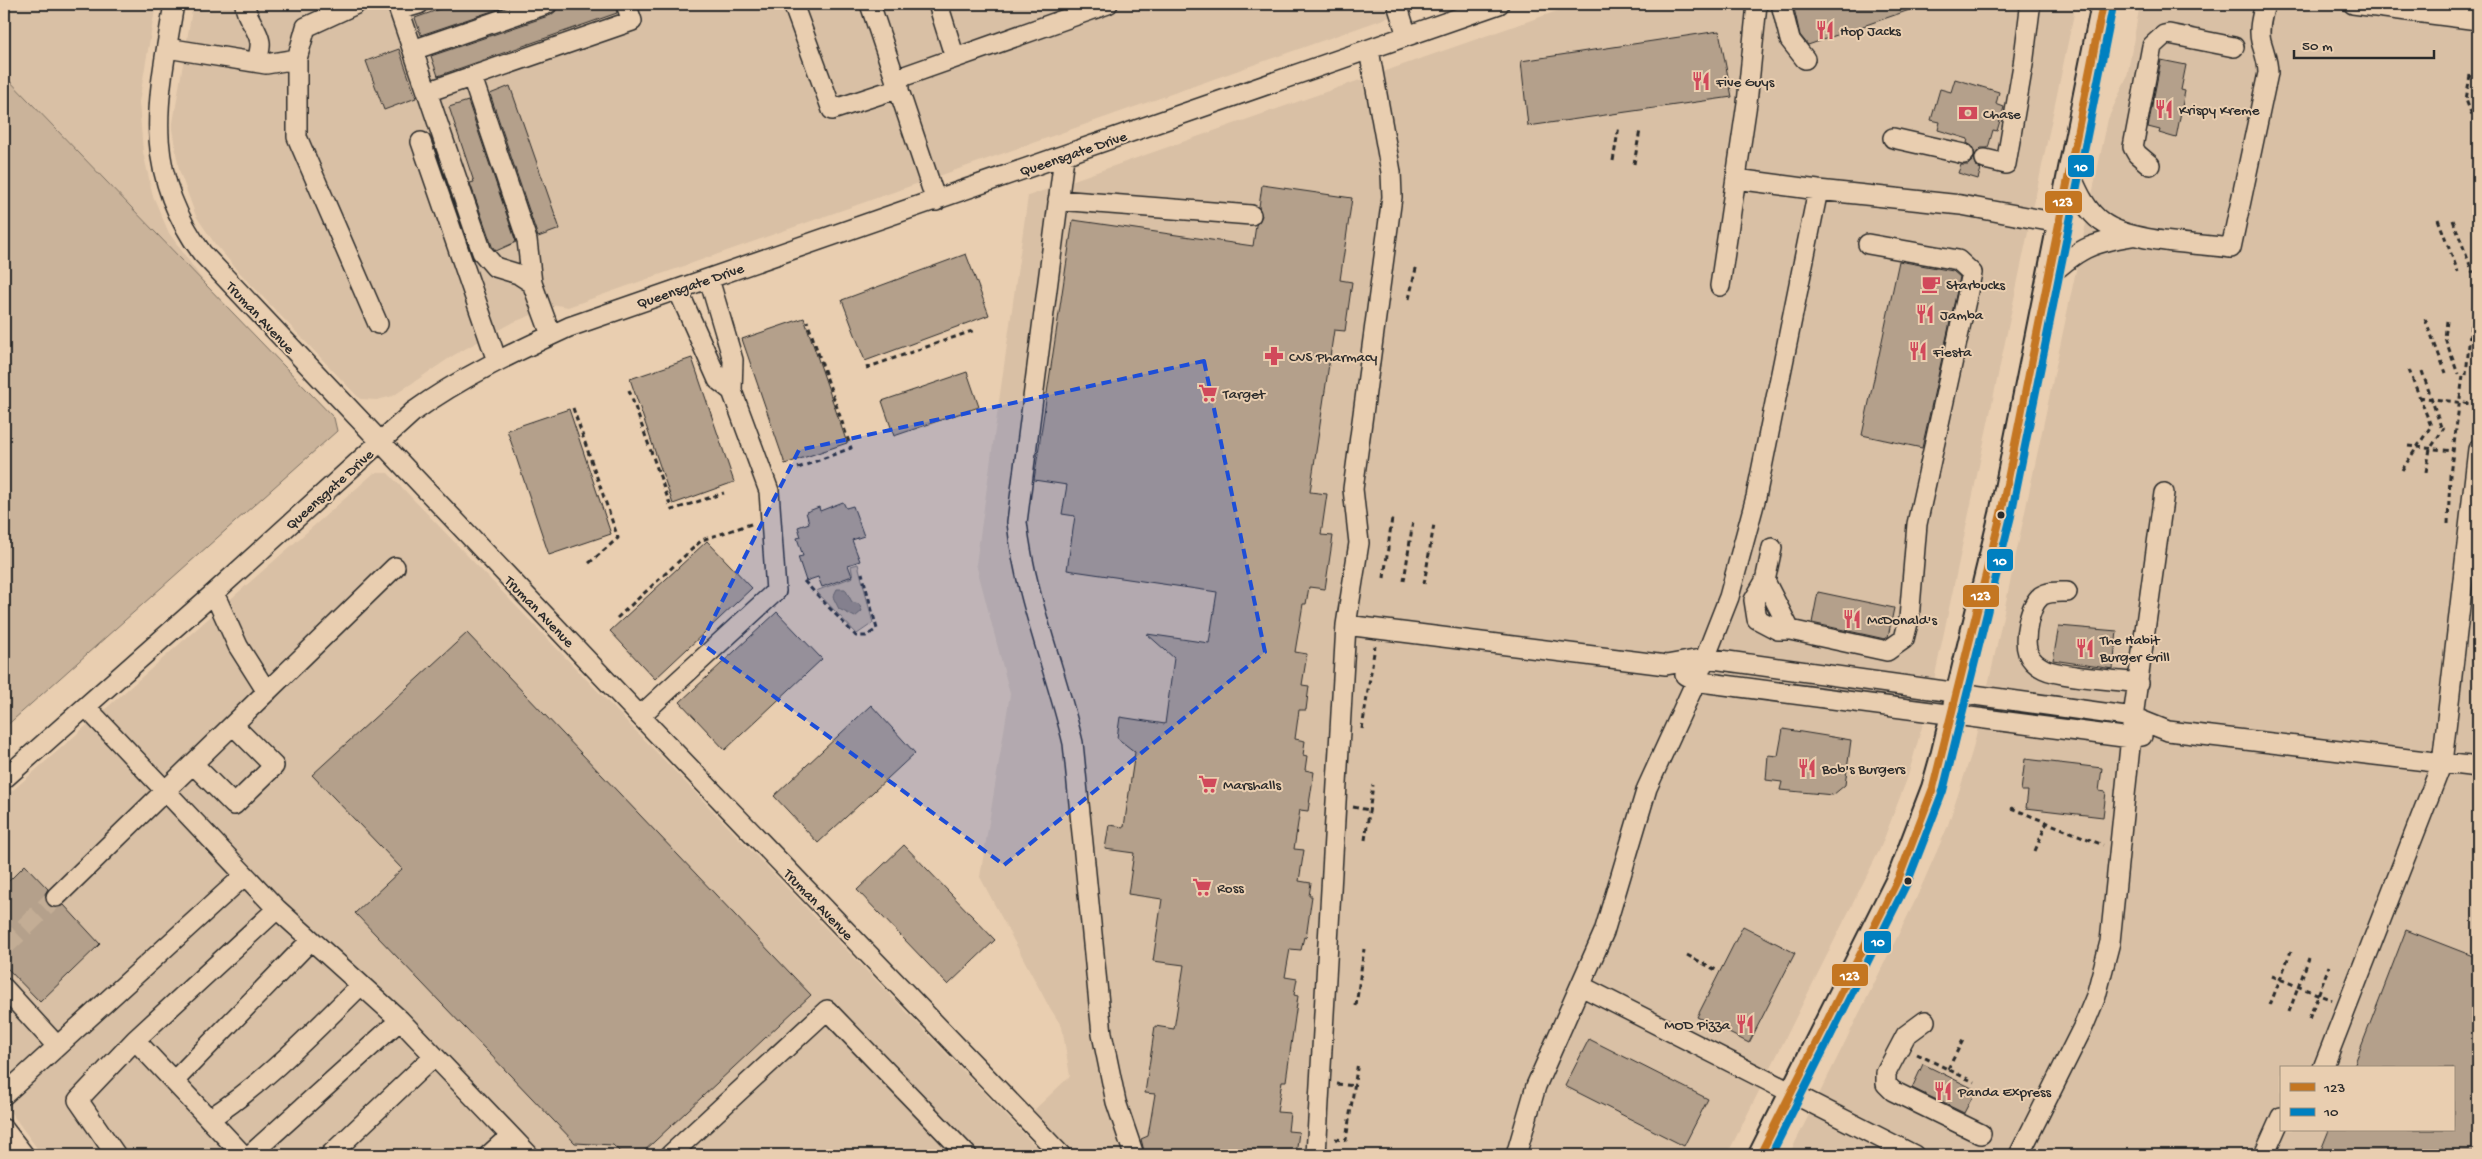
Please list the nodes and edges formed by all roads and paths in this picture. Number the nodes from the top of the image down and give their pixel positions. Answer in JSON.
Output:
{"nodes":[{"id":1,"x":174,"y":4,"type":"edge"},
{"id":2,"x":245,"y":4,"type":"edge"},
{"id":3,"x":356,"y":4,"type":"edge"},
{"id":4,"x":419,"y":4,"type":"edge"},
{"id":5,"x":547,"y":4,"type":"edge"},
{"id":6,"x":626,"y":4,"type":"edge"},
{"id":7,"x":793,"y":4,"type":"edge"},
{"id":8,"x":870,"y":4,"type":"edge"},
{"id":9,"x":938,"y":4,"type":"edge"},
{"id":10,"x":1108,"y":4,"type":"edge"},
{"id":11,"x":1396,"y":4,"type":"edge"},
{"id":12,"x":1499,"y":4,"type":"edge"},
{"id":13,"x":1757,"y":4,"type":"edge"},
{"id":14,"x":1781,"y":4,"type":"edge"},
{"id":15,"x":2103,"y":4,"type":"edge"},
{"id":16,"x":2265,"y":4,"type":"edge"},
{"id":17,"x":2353,"y":4,"type":"edge"},
{"id":18,"x":2030,"y":9,"type":"dead end"},
{"id":19,"x":2478,"y":20,"type":"edge"},
{"id":20,"x":1407,"y":36,"type":"junction"},
{"id":21,"x":2234,"y":46,"type":"dead end"},
{"id":22,"x":167,"y":48,"type":"junction"},
{"id":23,"x":413,"y":50,"type":"junction"},
{"id":24,"x":1369,"y":50,"type":"junction"},
{"id":25,"x":954,"y":58,"type":"junction"},
{"id":26,"x":297,"y":59,"type":"junction"},
{"id":27,"x":1805,"y":59,"type":"dead end"},
{"id":28,"x":257,"y":62,"type":"junction"},
{"id":29,"x":2470,"y":75,"type":"dead end"},
{"id":30,"x":472,"y":77,"type":"junction"},
{"id":31,"x":897,"y":83,"type":"junction"},
{"id":32,"x":427,"y":92,"type":"junction"},
{"id":33,"x":1619,"y":126,"type":"dead end"},
{"id":34,"x":2476,"y":126,"type":"dead end"},
{"id":35,"x":1640,"y":130,"type":"dead end"},
{"id":36,"x":1893,"y":138,"type":"dead end"},
{"id":37,"x":421,"y":142,"type":"dead end"},
{"id":38,"x":1964,"y":154,"type":"dead end"},
{"id":39,"x":1064,"y":157,"type":"junction"},
{"id":40,"x":1985,"y":159,"type":"dead end"},
{"id":41,"x":1613,"y":161,"type":"dead end"},
{"id":42,"x":1634,"y":164,"type":"dead end"},
{"id":43,"x":2150,"y":165,"type":"dead end"},
{"id":44,"x":2069,"y":170,"type":"junction"},
{"id":45,"x":1736,"y":179,"type":"junction"},
{"id":46,"x":1818,"y":190,"type":"junction"},
{"id":47,"x":936,"y":200,"type":"junction"},
{"id":48,"x":1058,"y":200,"type":"junction"},
{"id":49,"x":1251,"y":215,"type":"dead end"},
{"id":50,"x":2438,"y":219,"type":"dead end"},
{"id":51,"x":2453,"y":220,"type":"dead end"},
{"id":52,"x":2059,"y":223,"type":"junction"},
{"id":53,"x":2133,"y":236,"type":"junction"},
{"id":54,"x":1868,"y":244,"type":"dead end"},
{"id":55,"x":1417,"y":264,"type":"dead end"},
{"id":56,"x":2458,"y":272,"type":"dead end"},
{"id":57,"x":2473,"y":273,"type":"dead end"},
{"id":58,"x":2048,"y":278,"type":"junction"},
{"id":59,"x":709,"y":279,"type":"junction"},
{"id":60,"x":532,"y":283,"type":"junction"},
{"id":61,"x":1720,"y":286,"type":"dead end"},
{"id":62,"x":678,"y":290,"type":"junction"},
{"id":63,"x":1409,"y":299,"type":"dead end"},
{"id":64,"x":2478,"y":311,"type":"edge"},
{"id":65,"x":2425,"y":319,"type":"dead end"},
{"id":66,"x":807,"y":321,"type":"dead end"},
{"id":67,"x":2447,"y":321,"type":"dead end"},
{"id":68,"x":378,"y":324,"type":"dead end"},
{"id":69,"x":2471,"y":324,"type":"dead end"},
{"id":70,"x":2477,"y":324,"type":"edge"},
{"id":71,"x":975,"y":330,"type":"dead end"},
{"id":72,"x":551,"y":335,"type":"junction"},
{"id":73,"x":497,"y":361,"type":"junction"},
{"id":74,"x":866,"y":368,"type":"dead end"},
{"id":75,"x":2409,"y":370,"type":"dead end"},
{"id":76,"x":2422,"y":371,"type":"dead end"},
{"id":77,"x":2446,"y":373,"type":"dead end"},
{"id":78,"x":2458,"y":374,"type":"dead end"},
{"id":79,"x":629,"y":390,"type":"dead end"},
{"id":80,"x":732,"y":391,"type":"junction"},
{"id":81,"x":2420,"y":397,"type":"junction"},
{"id":82,"x":2431,"y":399,"type":"junction"},
{"id":83,"x":2459,"y":402,"type":"junction"},
{"id":84,"x":2478,"y":405,"type":"edge"},
{"id":85,"x":574,"y":408,"type":"dead end"},
{"id":86,"x":380,"y":443,"type":"junction"},
{"id":87,"x":2408,"y":446,"type":"dead end"},
{"id":88,"x":2417,"y":447,"type":"junction"},
{"id":89,"x":2430,"y":449,"type":"junction"},
{"id":90,"x":2478,"y":449,"type":"edge"},
{"id":91,"x":2453,"y":451,"type":"junction"},
{"id":92,"x":2478,"y":454,"type":"edge"},
{"id":93,"x":798,"y":468,"type":"dead end"},
{"id":94,"x":2402,"y":470,"type":"dead end"},
{"id":95,"x":2426,"y":472,"type":"dead end"},
{"id":96,"x":724,"y":493,"type":"dead end"},
{"id":97,"x":2164,"y":493,"type":"dead end"},
{"id":98,"x":1392,"y":518,"type":"dead end"},
{"id":99,"x":760,"y":521,"type":"dead end"},
{"id":100,"x":1413,"y":521,"type":"dead end"},
{"id":101,"x":1434,"y":524,"type":"dead end"},
{"id":102,"x":2448,"y":524,"type":"dead end"},
{"id":103,"x":1772,"y":548,"type":"dead end"},
{"id":104,"x":587,"y":565,"type":"dead end"},
{"id":105,"x":395,"y":567,"type":"dead end"},
{"id":106,"x":862,"y":573,"type":"dead end"},
{"id":107,"x":1384,"y":578,"type":"dead end"},
{"id":108,"x":804,"y":581,"type":"dead end"},
{"id":109,"x":1404,"y":581,"type":"dead end"},
{"id":110,"x":1424,"y":584,"type":"dead end"},
{"id":111,"x":2067,"y":592,"type":"dead end"},
{"id":112,"x":214,"y":593,"type":"junction"},
{"id":113,"x":617,"y":618,"type":"dead end"},
{"id":114,"x":1346,"y":625,"type":"junction"},
{"id":115,"x":1376,"y":646,"type":"dead end"},
{"id":116,"x":1706,"y":658,"type":"junction"},
{"id":117,"x":1666,"y":665,"type":"junction"},
{"id":118,"x":1696,"y":681,"type":"junction"},
{"id":119,"x":2139,"y":683,"type":"junction"},
{"id":120,"x":267,"y":692,"type":"junction"},
{"id":121,"x":1958,"y":693,"type":"junction"},
{"id":122,"x":86,"y":707,"type":"junction"},
{"id":123,"x":1953,"y":715,"type":"junction"},
{"id":124,"x":640,"y":716,"type":"junction"},
{"id":125,"x":2133,"y":717,"type":"junction"},
{"id":126,"x":233,"y":725,"type":"junction"},
{"id":127,"x":1362,"y":729,"type":"dead end"},
{"id":128,"x":2168,"y":731,"type":"junction"},
{"id":129,"x":2131,"y":738,"type":"junction"},
{"id":130,"x":2442,"y":763,"type":"junction"},
{"id":131,"x":193,"y":764,"type":"junction"},
{"id":132,"x":2478,"y":767,"type":"edge"},
{"id":133,"x":4,"y":779,"type":"edge"},
{"id":134,"x":1372,"y":786,"type":"dead end"},
{"id":135,"x":165,"y":790,"type":"junction"},
{"id":136,"x":2011,"y":808,"type":"dead end"},
{"id":137,"x":2047,"y":822,"type":"junction"},
{"id":138,"x":1366,"y":840,"type":"dead end"},
{"id":139,"x":2035,"y":851,"type":"dead end"},
{"id":140,"x":2120,"y":851,"type":"junction"},
{"id":141,"x":245,"y":875,"type":"junction"},
{"id":142,"x":56,"y":898,"type":"tunnel mouth"},
{"id":143,"x":277,"y":908,"type":"junction"},
{"id":144,"x":311,"y":940,"type":"junction"},
{"id":145,"x":1364,"y":949,"type":"dead end"},
{"id":146,"x":2291,"y":951,"type":"dead end"},
{"id":147,"x":1687,"y":955,"type":"dead end"},
{"id":148,"x":2309,"y":958,"type":"dead end"},
{"id":149,"x":2329,"y":966,"type":"dead end"},
{"id":150,"x":1716,"y":970,"type":"dead end"},
{"id":151,"x":2272,"y":976,"type":"dead end"},
{"id":152,"x":2280,"y":979,"type":"junction"},
{"id":153,"x":361,"y":985,"type":"junction"},
{"id":154,"x":1581,"y":986,"type":"junction"},
{"id":155,"x":2298,"y":986,"type":"junction"},
{"id":156,"x":4,"y":988,"type":"edge"},
{"id":157,"x":2318,"y":994,"type":"junction"},
{"id":158,"x":2270,"y":1005,"type":"dead end"},
{"id":159,"x":1356,"y":1006,"type":"dead end"},
{"id":160,"x":2348,"y":1006,"type":"junction"},
{"id":161,"x":2289,"y":1012,"type":"dead end"},
{"id":162,"x":2309,"y":1019,"type":"dead end"},
{"id":163,"x":400,"y":1020,"type":"junction"},
{"id":164,"x":1925,"y":1022,"type":"dead end"},
{"id":165,"x":135,"y":1040,"type":"junction"},
{"id":166,"x":1963,"y":1040,"type":"dead end"},
{"id":167,"x":57,"y":1046,"type":"junction"},
{"id":168,"x":1912,"y":1052,"type":"dead end"},
{"id":169,"x":434,"y":1056,"type":"junction"},
{"id":170,"x":1358,"y":1062,"type":"dead end"},
{"id":171,"x":2324,"y":1066,"type":"edge"},
{"id":172,"x":1948,"y":1069,"type":"junction"},
{"id":173,"x":174,"y":1081,"type":"junction"},
{"id":174,"x":1974,"y":1082,"type":"dead end"},
{"id":175,"x":1792,"y":1092,"type":"junction"},
{"id":176,"x":4,"y":1095,"type":"edge"},
{"id":177,"x":209,"y":1119,"type":"junction"},
{"id":178,"x":2280,"y":1119,"type":"edge"},
{"id":179,"x":4,"y":1129,"type":"edge"},
{"id":180,"x":1981,"y":1134,"type":"dead end"},
{"id":181,"x":510,"y":1136,"type":"junction"},
{"id":182,"x":1346,"y":1140,"type":"dead end"},
{"id":183,"x":24,"y":1155,"type":"edge"},
{"id":184,"x":116,"y":1155,"type":"edge"},
{"id":185,"x":243,"y":1155,"type":"edge"},
{"id":186,"x":250,"y":1155,"type":"edge"},
{"id":187,"x":330,"y":1155,"type":"edge"},
{"id":188,"x":489,"y":1155,"type":"edge"},
{"id":189,"x":529,"y":1155,"type":"edge"},
{"id":190,"x":670,"y":1155,"type":"edge"},
{"id":191,"x":967,"y":1155,"type":"edge"},
{"id":192,"x":1061,"y":1155,"type":"edge"},
{"id":193,"x":1134,"y":1155,"type":"edge"},
{"id":194,"x":1316,"y":1155,"type":"edge"},
{"id":195,"x":1516,"y":1155,"type":"edge"},
{"id":196,"x":1760,"y":1155,"type":"edge"},
{"id":197,"x":1914,"y":1155,"type":"edge"},
{"id":198,"x":2019,"y":1155,"type":"edge"},
{"id":199,"x":2264,"y":1155,"type":"edge"}],
"edges":[{"from":1,"to":22,"type":"street","name":"Truman Avenue"},
{"from":2,"to":28,"type":"street"},
{"from":3,"to":26,"type":"street"},
{"from":4,"to":23,"type":"street"},
{"from":5,"to":23,"type":"street"},
{"from":6,"to":30,"type":"street"},
{"from":7,"to":31,"type":"street"},
{"from":8,"to":31,"type":"street"},
{"from":9,"to":25,"type":"street"},
{"from":10,"to":25,"type":"street"},
{"from":11,"to":20,"type":"street"},
{"from":12,"to":20,"type":"street","name":"Queensgate Drive"},
{"from":13,"to":45,"type":"street"},
{"from":14,"to":27,"type":"street"},
{"from":15,"to":44,"type":"main road"},
{"from":16,"to":53,"type":"street"},
{"from":17,"to":19,"type":"street"},
{"from":18,"to":40,"type":"street"},
{"from":20,"to":24,"type":"street","name":"Queensgate Drive"},
{"from":21,"to":43,"type":"street"},
{"from":22,"to":28,"type":"street"},
{"from":22,"to":86,"type":"street","name":"Truman Avenue"},
{"from":23,"to":32,"type":"street"},
{"from":24,"to":39,"type":"street","name":"Queensgate Drive"},
{"from":24,"to":114,"type":"street"},
{"from":25,"to":31,"type":"street"},
{"from":26,"to":28,"type":"street"},
{"from":26,"to":68,"type":"street"},
{"from":29,"to":34,"type":"path"},
{"from":30,"to":32,"type":"street"},
{"from":30,"to":60,"type":"street"},
{"from":31,"to":47,"type":"street"},
{"from":32,"to":60,"type":"street"},
{"from":33,"to":41,"type":"path"},
{"from":35,"to":42,"type":"path"},
{"from":36,"to":38,"type":"street"},
{"from":37,"to":73,"type":"street"},
{"from":39,"to":47,"type":"street","name":"Queensgate Drive"},
{"from":39,"to":48,"type":"street"},
{"from":44,"to":52,"type":"main road"},
{"from":44,"to":53,"type":"street"},
{"from":45,"to":46,"type":"street"},
{"from":45,"to":61,"type":"street"},
{"from":46,"to":52,"type":"street"},
{"from":46,"to":116,"type":"street"},
{"from":47,"to":59,"type":"street","name":"Queensgate Drive"},
{"from":48,"to":49,"type":"street"},
{"from":48,"to":193,"type":"street"},
{"from":50,"to":56,"type":"path"},
{"from":51,"to":57,"type":"path"},
{"from":52,"to":58,"type":"main road"},
{"from":53,"to":58,"type":"street"},
{"from":54,"to":103,"type":"street"},
{"from":55,"to":63,"type":"path"},
{"from":58,"to":121,"type":"main road"},
{"from":59,"to":62,"type":"street","name":"Queensgate Drive"},
{"from":59,"to":80,"type":"street"},
{"from":60,"to":72,"type":"street"},
{"from":62,"to":72,"type":"street","name":"Queensgate Drive"},
{"from":62,"to":80,"type":"street"},
{"from":64,"to":70,"type":"path"},
{"from":65,"to":77,"type":"path"},
{"from":66,"to":93,"type":"path"},
{"from":67,"to":78,"type":"path"},
{"from":69,"to":83,"type":"path"},
{"from":71,"to":74,"type":"path"},
{"from":72,"to":73,"type":"street","name":"Queensgate Drive"},
{"from":73,"to":86,"type":"street","name":"Queensgate Drive"},
{"from":75,"to":81,"type":"path"},
{"from":76,"to":82,"type":"path"},
{"from":79,"to":96,"type":"path"},
{"from":80,"to":124,"type":"street"},
{"from":81,"to":82,"type":"path"},
{"from":81,"to":88,"type":"path"},
{"from":82,"to":83,"type":"path"},
{"from":82,"to":89,"type":"path"},
{"from":83,"to":84,"type":"path"},
{"from":83,"to":91,"type":"path"},
{"from":85,"to":104,"type":"path"},
{"from":86,"to":112,"type":"street","name":"Queensgate Drive"},
{"from":86,"to":124,"type":"street","name":"Truman Avenue"},
{"from":87,"to":88,"type":"path"},
{"from":88,"to":89,"type":"path"},
{"from":88,"to":94,"type":"path"},
{"from":89,"to":91,"type":"path"},
{"from":89,"to":95,"type":"path"},
{"from":90,"to":92,"type":"street"},
{"from":91,"to":92,"type":"path"},
{"from":91,"to":102,"type":"path"},
{"from":92,"to":130,"type":"street"},
{"from":97,"to":119,"type":"street"},
{"from":98,"to":107,"type":"path"},
{"from":99,"to":113,"type":"path"},
{"from":100,"to":109,"type":"path"},
{"from":101,"to":110,"type":"path"},
{"from":105,"to":120,"type":"street"},
{"from":106,"to":108,"type":"path"},
{"from":111,"to":119,"type":"street"},
{"from":112,"to":120,"type":"street"},
{"from":112,"to":122,"type":"street","name":"Queensgate Drive"},
{"from":114,"to":117,"type":"street"},
{"from":114,"to":194,"type":"street"},
{"from":115,"to":127,"type":"path"},
{"from":116,"to":117,"type":"street"},
{"from":116,"to":118,"type":"street"},
{"from":116,"to":121,"type":"street"},
{"from":117,"to":118,"type":"street"},
{"from":118,"to":123,"type":"street"},
{"from":118,"to":154,"type":"street"},
{"from":119,"to":125,"type":"street"},
{"from":120,"to":126,"type":"street"},
{"from":121,"to":123,"type":"main road"},
{"from":121,"to":125,"type":"street"},
{"from":122,"to":133,"type":"street","name":"Queensgate Drive"},
{"from":122,"to":135,"type":"street"},
{"from":123,"to":129,"type":"street"},
{"from":123,"to":175,"type":"main road"},
{"from":124,"to":192,"type":"street","name":"Truman Avenue"},
{"from":125,"to":128,"type":"street"},
{"from":125,"to":129,"type":"street"},
{"from":126,"to":131,"type":"street"},
{"from":126,"to":131,"type":"street"},
{"from":128,"to":129,"type":"street"},
{"from":128,"to":130,"type":"street"},
{"from":129,"to":140,"type":"street"},
{"from":130,"to":132,"type":"street"},
{"from":130,"to":160,"type":"street"},
{"from":131,"to":135,"type":"street"},
{"from":134,"to":138,"type":"path"},
{"from":135,"to":141,"type":"street"},
{"from":135,"to":142,"type":"street"},
{"from":136,"to":137,"type":"path"},
{"from":137,"to":139,"type":"path"},
{"from":137,"to":140,"type":"path"},
{"from":140,"to":198,"type":"street"},
{"from":141,"to":143,"type":"street"},
{"from":141,"to":167,"type":"street"},
{"from":143,"to":144,"type":"street"},
{"from":143,"to":165,"type":"street"},
{"from":144,"to":153,"type":"street"},
{"from":144,"to":173,"type":"street"},
{"from":145,"to":159,"type":"path"},
{"from":146,"to":152,"type":"path"},
{"from":147,"to":150,"type":"path"},
{"from":148,"to":155,"type":"path"},
{"from":149,"to":157,"type":"path"},
{"from":151,"to":152,"type":"path"},
{"from":152,"to":155,"type":"path"},
{"from":152,"to":158,"type":"path"},
{"from":153,"to":163,"type":"street"},
{"from":153,"to":177,"type":"street"},
{"from":154,"to":175,"type":"street"},
{"from":154,"to":195,"type":"street"},
{"from":155,"to":157,"type":"path"},
{"from":155,"to":161,"type":"path"},
{"from":156,"to":167,"type":"street"},
{"from":157,"to":160,"type":"path"},
{"from":157,"to":162,"type":"path"},
{"from":160,"to":171,"type":"street"},
{"from":163,"to":169,"type":"street"},
{"from":163,"to":186,"type":"street"},
{"from":164,"to":180,"type":"street"},
{"from":165,"to":173,"type":"street"},
{"from":165,"to":184,"type":"street"},
{"from":166,"to":172,"type":"path"},
{"from":167,"to":176,"type":"street"},
{"from":168,"to":172,"type":"path"},
{"from":169,"to":181,"type":"street"},
{"from":169,"to":187,"type":"street"},
{"from":170,"to":182,"type":"path"},
{"from":172,"to":174,"type":"path"},
{"from":173,"to":177,"type":"street"},
{"from":175,"to":196,"type":"main road"},
{"from":175,"to":197,"type":"street"},
{"from":177,"to":185,"type":"street"},
{"from":178,"to":199,"type":"street"},
{"from":179,"to":183,"type":"street"},
{"from":181,"to":188,"type":"street"},
{"from":181,"to":189,"type":"street"},
{"from":190,"to":191,"type":"street"}]}
